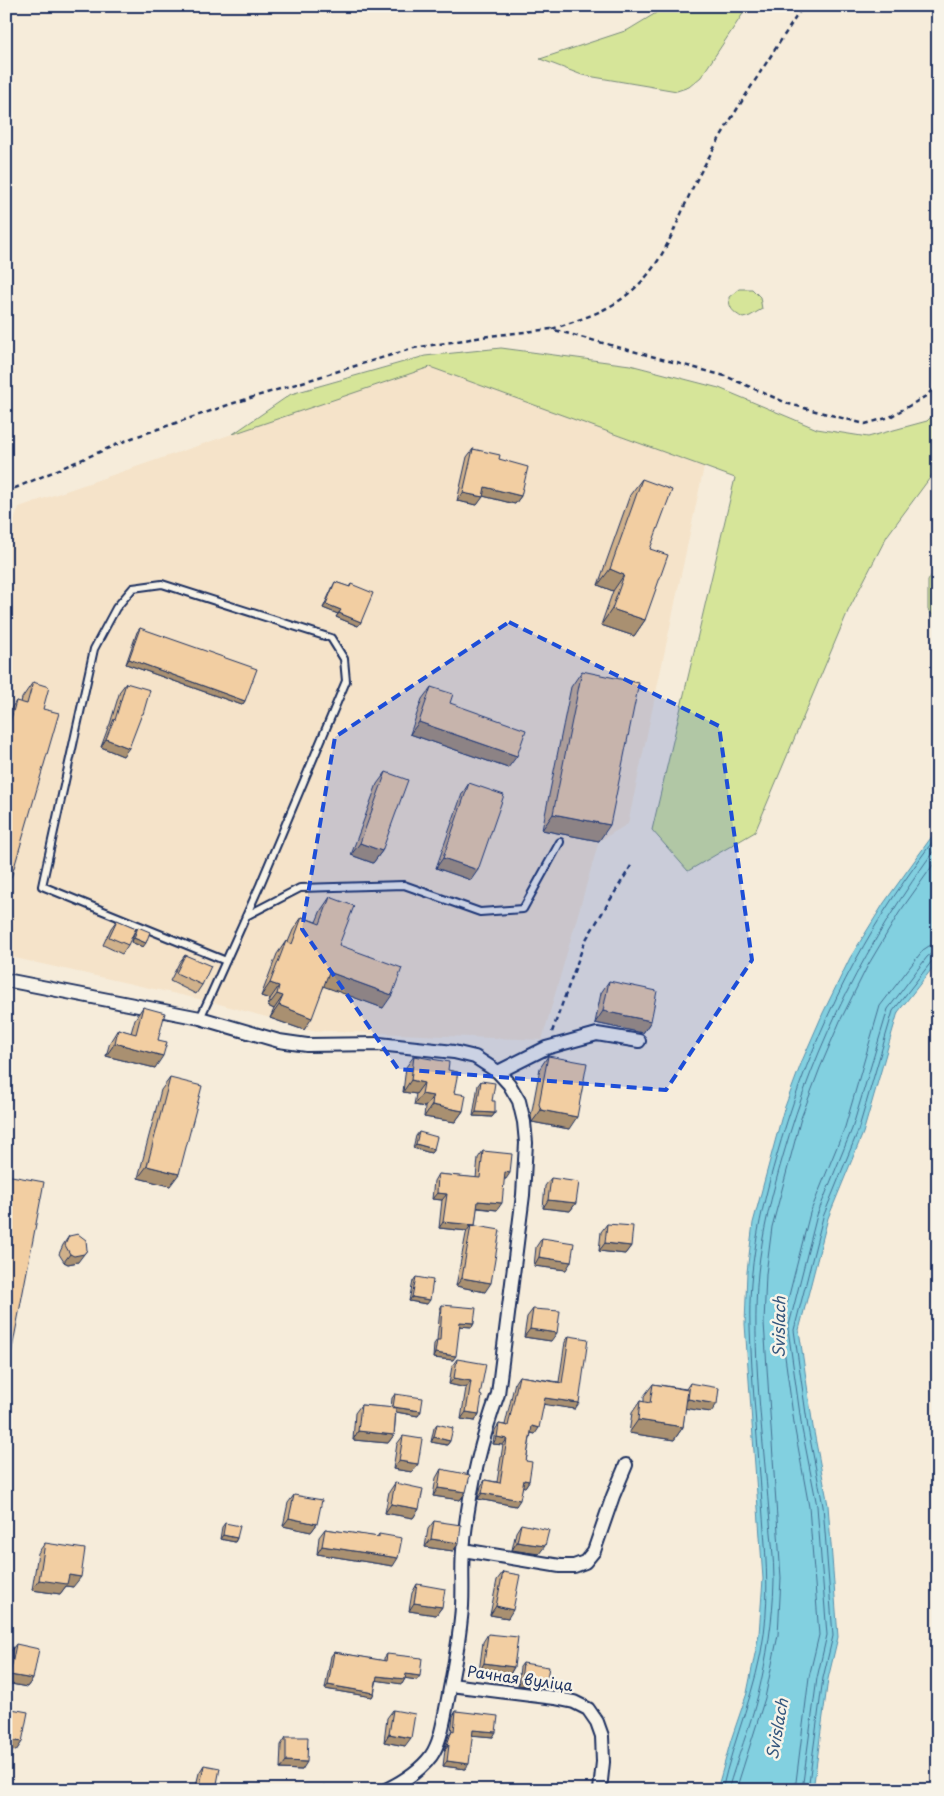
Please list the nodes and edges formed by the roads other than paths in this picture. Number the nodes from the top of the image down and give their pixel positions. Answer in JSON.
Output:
{"nodes":[{"id":1,"x":560,"y":842,"type":"dead end"},
{"id":2,"x":246,"y":916,"type":"junction"},
{"id":3,"x":226,"y":961,"type":"junction"},
{"id":4,"x":6,"y":980,"type":"edge"},
{"id":5,"x":200,"y":1018,"type":"junction"},
{"id":6,"x":639,"y":1041,"type":"dead end"},
{"id":7,"x":498,"y":1072,"type":"junction"},
{"id":8,"x":626,"y":1465,"type":"dead end"},
{"id":9,"x":463,"y":1550,"type":"junction"},
{"id":10,"x":451,"y":1685,"type":"junction"},
{"id":11,"x":386,"y":1790,"type":"edge"},
{"id":12,"x":600,"y":1790,"type":"edge"}],
"edges":[{"from":1,"to":2,"type":"lane"},
{"from":2,"to":3,"type":"lane"},
{"from":2,"to":3,"type":"lane"},
{"from":3,"to":5,"type":"lane"},
{"from":4,"to":5,"type":"street"},
{"from":5,"to":7,"type":"street"},
{"from":6,"to":7,"type":"street"},
{"from":7,"to":9,"type":"street"},
{"from":8,"to":9,"type":"street"},
{"from":9,"to":10,"type":"street"},
{"from":10,"to":11,"type":"street"},
{"from":10,"to":12,"type":"street","name":"Рачная вуліца"}]}
